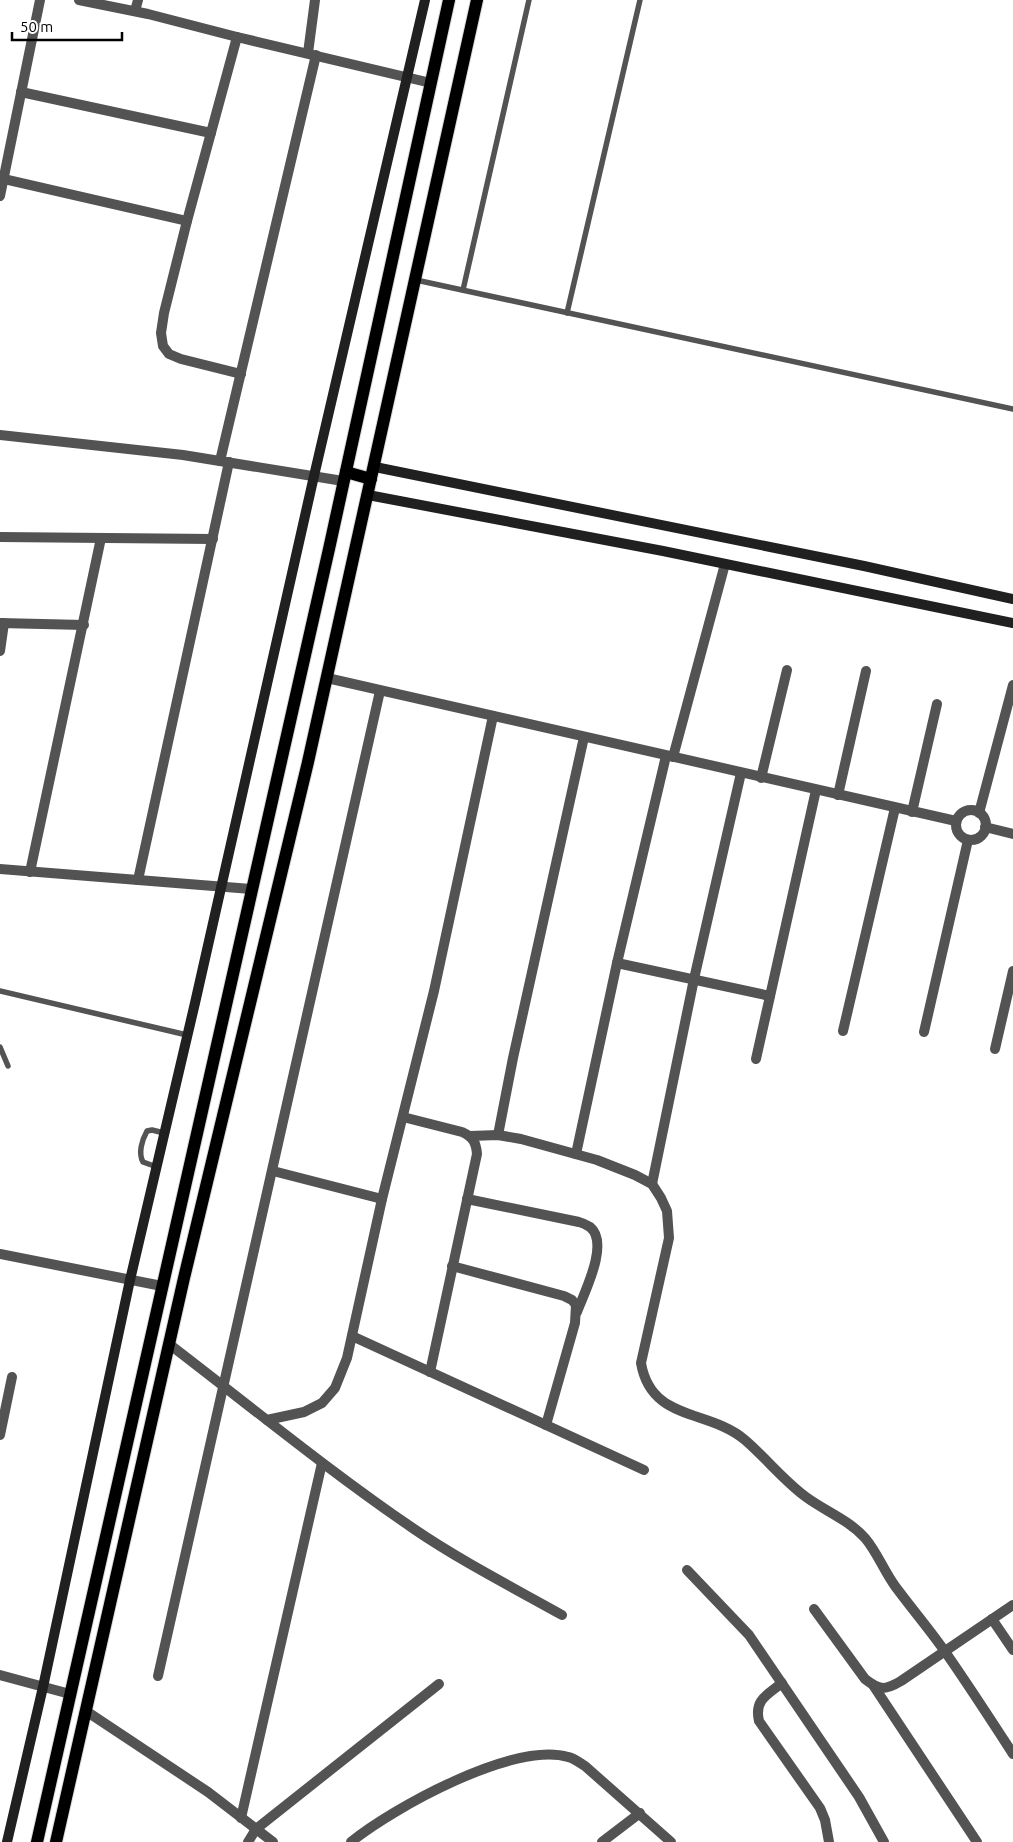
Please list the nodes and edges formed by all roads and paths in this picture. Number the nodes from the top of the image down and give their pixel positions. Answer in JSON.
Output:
{"nodes":[{"id":1,"x":40,"y":0,"type":"edge"},
{"id":2,"x":80,"y":0,"type":"edge"},
{"id":3,"x":138,"y":0,"type":"edge"},
{"id":4,"x":315,"y":0,"type":"edge"},
{"id":5,"x":425,"y":0,"type":"edge"},
{"id":6,"x":449,"y":0,"type":"edge"},
{"id":7,"x":477,"y":0,"type":"edge"},
{"id":8,"x":530,"y":0,"type":"edge"},
{"id":9,"x":640,"y":0,"type":"edge"},
{"id":10,"x":135,"y":11,"type":"junction"},
{"id":11,"x":237,"y":37,"type":"junction"},
{"id":12,"x":312,"y":54,"type":"junction"},
{"id":13,"x":408,"y":77,"type":"junction"},
{"id":14,"x":431,"y":83,"type":"junction"},
{"id":15,"x":21,"y":92,"type":"junction"},
{"id":16,"x":211,"y":132,"type":"junction"},
{"id":17,"x":2,"y":179,"type":"edge"},
{"id":18,"x":0,"y":196,"type":"edge"},
{"id":19,"x":187,"y":221,"type":"junction"},
{"id":20,"x":416,"y":280,"type":"junction"},
{"id":21,"x":463,"y":290,"type":"junction"},
{"id":22,"x":567,"y":313,"type":"junction"},
{"id":23,"x":240,"y":374,"type":"junction"},
{"id":24,"x":1013,"y":409,"type":"edge"},
{"id":25,"x":0,"y":434,"type":"edge"},
{"id":26,"x":224,"y":462,"type":"junction"},
{"id":27,"x":373,"y":473,"type":"junction"},
{"id":28,"x":314,"y":476,"type":"junction"},
{"id":29,"x":344,"y":476,"type":"junction"},
{"id":30,"x":368,"y":495,"type":"junction"},
{"id":31,"x":0,"y":537,"type":"edge"},
{"id":32,"x":101,"y":538,"type":"junction"},
{"id":33,"x":213,"y":539,"type":"junction"},
{"id":34,"x":725,"y":564,"type":"junction"},
{"id":35,"x":1013,"y":599,"type":"edge"},
{"id":36,"x":2,"y":623,"type":"edge"},
{"id":37,"x":1013,"y":623,"type":"edge"},
{"id":38,"x":84,"y":624,"type":"junction"},
{"id":39,"x":0,"y":651,"type":"edge"},
{"id":40,"x":788,"y":670,"type":"dead end"},
{"id":41,"x":866,"y":671,"type":"dead end"},
{"id":42,"x":327,"y":678,"type":"junction"},
{"id":43,"x":1013,"y":685,"type":"edge"},
{"id":44,"x":380,"y":691,"type":"junction"},
{"id":45,"x":937,"y":704,"type":"dead end"},
{"id":46,"x":493,"y":716,"type":"junction"},
{"id":47,"x":584,"y":737,"type":"junction"},
{"id":48,"x":670,"y":757,"type":"junction"},
{"id":49,"x":741,"y":773,"type":"junction"},
{"id":50,"x":761,"y":778,"type":"junction"},
{"id":51,"x":816,"y":790,"type":"junction"},
{"id":52,"x":838,"y":795,"type":"junction"},
{"id":53,"x":895,"y":808,"type":"junction"},
{"id":54,"x":912,"y":812,"type":"junction"},
{"id":55,"x":979,"y":813,"type":"junction"},
{"id":56,"x":956,"y":821,"type":"junction"},
{"id":57,"x":985,"y":827,"type":"junction"},
{"id":58,"x":1013,"y":834,"type":"edge"},
{"id":59,"x":968,"y":840,"type":"junction"},
{"id":60,"x":0,"y":869,"type":"edge"},
{"id":61,"x":30,"y":872,"type":"junction"},
{"id":62,"x":138,"y":880,"type":"junction"},
{"id":63,"x":221,"y":887,"type":"junction"},
{"id":64,"x":252,"y":889,"type":"junction"},
{"id":65,"x":617,"y":963,"type":"junction"},
{"id":66,"x":1013,"y":971,"type":"edge"},
{"id":67,"x":694,"y":979,"type":"junction"},
{"id":68,"x":0,"y":991,"type":"edge"},
{"id":69,"x":770,"y":996,"type":"junction"},
{"id":70,"x":843,"y":1030,"type":"dead end"},
{"id":71,"x":924,"y":1032,"type":"dead end"},
{"id":72,"x":187,"y":1035,"type":"junction"},
{"id":73,"x":0,"y":1047,"type":"edge"},
{"id":74,"x":996,"y":1049,"type":"dead end"},
{"id":75,"x":756,"y":1059,"type":"dead end"},
{"id":76,"x":8,"y":1066,"type":"dead end"},
{"id":77,"x":402,"y":1117,"type":"junction"},
{"id":78,"x":164,"y":1133,"type":"junction"},
{"id":79,"x":498,"y":1135,"type":"junction"},
{"id":80,"x":470,"y":1136,"type":"junction"},
{"id":81,"x":576,"y":1154,"type":"junction"},
{"id":82,"x":156,"y":1167,"type":"junction"},
{"id":83,"x":273,"y":1171,"type":"junction"},
{"id":84,"x":652,"y":1184,"type":"junction"},
{"id":85,"x":467,"y":1199,"type":"junction"},
{"id":86,"x":382,"y":1200,"type":"junction"},
{"id":87,"x":0,"y":1254,"type":"edge"},
{"id":88,"x":452,"y":1266,"type":"junction"},
{"id":89,"x":130,"y":1280,"type":"junction"},
{"id":90,"x":162,"y":1286,"type":"junction"},
{"id":91,"x":577,"y":1312,"type":"junction"},
{"id":92,"x":352,"y":1336,"type":"junction"},
{"id":93,"x":169,"y":1344,"type":"junction"},
{"id":94,"x":430,"y":1372,"type":"junction"},
{"id":95,"x":12,"y":1377,"type":"dead end"},
{"id":96,"x":224,"y":1387,"type":"junction"},
{"id":97,"x":267,"y":1420,"type":"junction"},
{"id":98,"x":546,"y":1425,"type":"junction"},
{"id":99,"x":0,"y":1434,"type":"edge"},
{"id":100,"x":322,"y":1464,"type":"junction"},
{"id":101,"x":644,"y":1470,"type":"dead end"},
{"id":102,"x":687,"y":1570,"type":"dead end"},
{"id":103,"x":1013,"y":1605,"type":"edge"},
{"id":104,"x":814,"y":1608,"type":"dead end"},
{"id":105,"x":562,"y":1615,"type":"dead end"},
{"id":106,"x":992,"y":1619,"type":"junction"},
{"id":107,"x":1013,"y":1650,"type":"edge"},
{"id":108,"x":945,"y":1651,"type":"junction"},
{"id":109,"x":0,"y":1675,"type":"edge"},
{"id":110,"x":158,"y":1676,"type":"dead end"},
{"id":111,"x":782,"y":1683,"type":"junction"},
{"id":112,"x":439,"y":1684,"type":"dead end"},
{"id":113,"x":873,"y":1685,"type":"junction"},
{"id":114,"x":43,"y":1687,"type":"junction"},
{"id":115,"x":70,"y":1694,"type":"junction"},
{"id":116,"x":86,"y":1711,"type":"junction"},
{"id":117,"x":1013,"y":1754,"type":"edge"},
{"id":118,"x":640,"y":1813,"type":"junction"},
{"id":119,"x":241,"y":1818,"type":"junction"},
{"id":120,"x":256,"y":1829,"type":"junction"},
{"id":121,"x":7,"y":1842,"type":"edge"},
{"id":122,"x":37,"y":1842,"type":"edge"},
{"id":123,"x":56,"y":1842,"type":"edge"},
{"id":124,"x":248,"y":1842,"type":"edge"},
{"id":125,"x":273,"y":1842,"type":"edge"},
{"id":126,"x":351,"y":1842,"type":"edge"},
{"id":127,"x":602,"y":1842,"type":"edge"},
{"id":128,"x":671,"y":1842,"type":"edge"},
{"id":129,"x":829,"y":1842,"type":"edge"},
{"id":130,"x":884,"y":1842,"type":"edge"},
{"id":131,"x":977,"y":1842,"type":"edge"}],
"edges":[{"from":1,"to":15,"type":"street"},
{"from":2,"to":10,"type":"street"},
{"from":3,"to":10,"type":"street"},
{"from":4,"to":12,"type":"street"},
{"from":5,"to":13,"type":"street"},
{"from":6,"to":14,"type":"main road"},
{"from":7,"to":20,"type":"main road"},
{"from":8,"to":21,"type":"lane"},
{"from":9,"to":22,"type":"lane"},
{"from":10,"to":11,"type":"street"},
{"from":11,"to":12,"type":"street"},
{"from":11,"to":16,"type":"street"},
{"from":12,"to":13,"type":"street"},
{"from":12,"to":23,"type":"street"},
{"from":13,"to":14,"type":"street"},
{"from":13,"to":28,"type":"street"},
{"from":14,"to":29,"type":"main road"},
{"from":15,"to":16,"type":"street"},
{"from":15,"to":17,"type":"street"},
{"from":16,"to":19,"type":"street"},
{"from":17,"to":18,"type":"street"},
{"from":17,"to":19,"type":"street"},
{"from":19,"to":23,"type":"street"},
{"from":20,"to":21,"type":"lane"},
{"from":20,"to":27,"type":"main road"},
{"from":21,"to":22,"type":"lane"},
{"from":22,"to":24,"type":"lane"},
{"from":23,"to":26,"type":"street"},
{"from":25,"to":26,"type":"street"},
{"from":26,"to":28,"type":"street"},
{"from":26,"to":33,"type":"street"},
{"from":27,"to":29,"type":"main road"},
{"from":27,"to":30,"type":"main road"},
{"from":27,"to":35,"type":"street"},
{"from":28,"to":29,"type":"street"},
{"from":28,"to":63,"type":"street"},
{"from":29,"to":64,"type":"main road"},
{"from":30,"to":34,"type":"street"},
{"from":30,"to":42,"type":"main road"},
{"from":31,"to":32,"type":"street"},
{"from":32,"to":33,"type":"street"},
{"from":32,"to":38,"type":"street"},
{"from":33,"to":62,"type":"street"},
{"from":34,"to":37,"type":"street"},
{"from":34,"to":48,"type":"street"},
{"from":36,"to":38,"type":"street"},
{"from":36,"to":39,"type":"street"},
{"from":38,"to":61,"type":"street"},
{"from":40,"to":50,"type":"street"},
{"from":41,"to":52,"type":"street"},
{"from":42,"to":44,"type":"street"},
{"from":42,"to":93,"type":"main road"},
{"from":43,"to":55,"type":"street"},
{"from":44,"to":46,"type":"street"},
{"from":44,"to":83,"type":"street"},
{"from":45,"to":54,"type":"street"},
{"from":46,"to":47,"type":"street"},
{"from":46,"to":77,"type":"street"},
{"from":47,"to":48,"type":"street"},
{"from":47,"to":79,"type":"street"},
{"from":48,"to":49,"type":"street"},
{"from":48,"to":65,"type":"street"},
{"from":49,"to":50,"type":"street"},
{"from":49,"to":67,"type":"street"},
{"from":50,"to":51,"type":"street"},
{"from":51,"to":52,"type":"street"},
{"from":51,"to":69,"type":"street"},
{"from":52,"to":53,"type":"street"},
{"from":53,"to":54,"type":"street"},
{"from":53,"to":70,"type":"street"},
{"from":54,"to":56,"type":"street"},
{"from":55,"to":56,"type":"street"},
{"from":55,"to":57,"type":"street"},
{"from":56,"to":59,"type":"street"},
{"from":57,"to":58,"type":"street"},
{"from":57,"to":59,"type":"street"},
{"from":59,"to":71,"type":"street"},
{"from":60,"to":61,"type":"street"},
{"from":61,"to":62,"type":"street"},
{"from":62,"to":63,"type":"street"},
{"from":63,"to":64,"type":"street"},
{"from":63,"to":72,"type":"street"},
{"from":64,"to":90,"type":"main road"},
{"from":65,"to":67,"type":"street"},
{"from":65,"to":81,"type":"street"},
{"from":66,"to":74,"type":"street"},
{"from":67,"to":69,"type":"street"},
{"from":67,"to":84,"type":"street"},
{"from":68,"to":72,"type":"lane"},
{"from":69,"to":75,"type":"street"},
{"from":72,"to":78,"type":"street"},
{"from":73,"to":76,"type":"lane"},
{"from":77,"to":80,"type":"street"},
{"from":77,"to":86,"type":"street"},
{"from":78,"to":82,"type":"street"},
{"from":78,"to":82,"type":"lane"},
{"from":79,"to":80,"type":"street"},
{"from":79,"to":81,"type":"street"},
{"from":80,"to":85,"type":"street"},
{"from":81,"to":84,"type":"street"},
{"from":82,"to":89,"type":"street"},
{"from":83,"to":86,"type":"street"},
{"from":83,"to":96,"type":"street"},
{"from":84,"to":108,"type":"street"},
{"from":85,"to":88,"type":"street"},
{"from":85,"to":91,"type":"street"},
{"from":86,"to":92,"type":"street"},
{"from":87,"to":89,"type":"street"},
{"from":88,"to":91,"type":"street"},
{"from":88,"to":94,"type":"street"},
{"from":89,"to":90,"type":"street"},
{"from":89,"to":114,"type":"street"},
{"from":90,"to":115,"type":"main road"},
{"from":91,"to":98,"type":"street"},
{"from":92,"to":94,"type":"street"},
{"from":92,"to":97,"type":"street"},
{"from":93,"to":96,"type":"street"},
{"from":93,"to":116,"type":"main road"},
{"from":94,"to":98,"type":"street"},
{"from":95,"to":99,"type":"street"},
{"from":96,"to":97,"type":"street"},
{"from":96,"to":110,"type":"street"},
{"from":97,"to":100,"type":"street"},
{"from":98,"to":101,"type":"street"},
{"from":100,"to":105,"type":"street"},
{"from":100,"to":119,"type":"street"},
{"from":102,"to":111,"type":"street"},
{"from":103,"to":106,"type":"street"},
{"from":104,"to":113,"type":"street"},
{"from":106,"to":107,"type":"street"},
{"from":106,"to":108,"type":"street"},
{"from":108,"to":113,"type":"street"},
{"from":108,"to":117,"type":"street"},
{"from":109,"to":114,"type":"street"},
{"from":111,"to":129,"type":"street"},
{"from":111,"to":130,"type":"street"},
{"from":112,"to":120,"type":"street"},
{"from":113,"to":131,"type":"street"},
{"from":114,"to":115,"type":"street"},
{"from":114,"to":121,"type":"street"},
{"from":115,"to":122,"type":"main road"},
{"from":116,"to":119,"type":"street"},
{"from":116,"to":123,"type":"main road"},
{"from":118,"to":126,"type":"street"},
{"from":118,"to":127,"type":"street"},
{"from":118,"to":128,"type":"street"},
{"from":119,"to":120,"type":"street"},
{"from":120,"to":124,"type":"street"},
{"from":120,"to":125,"type":"street"}]}
